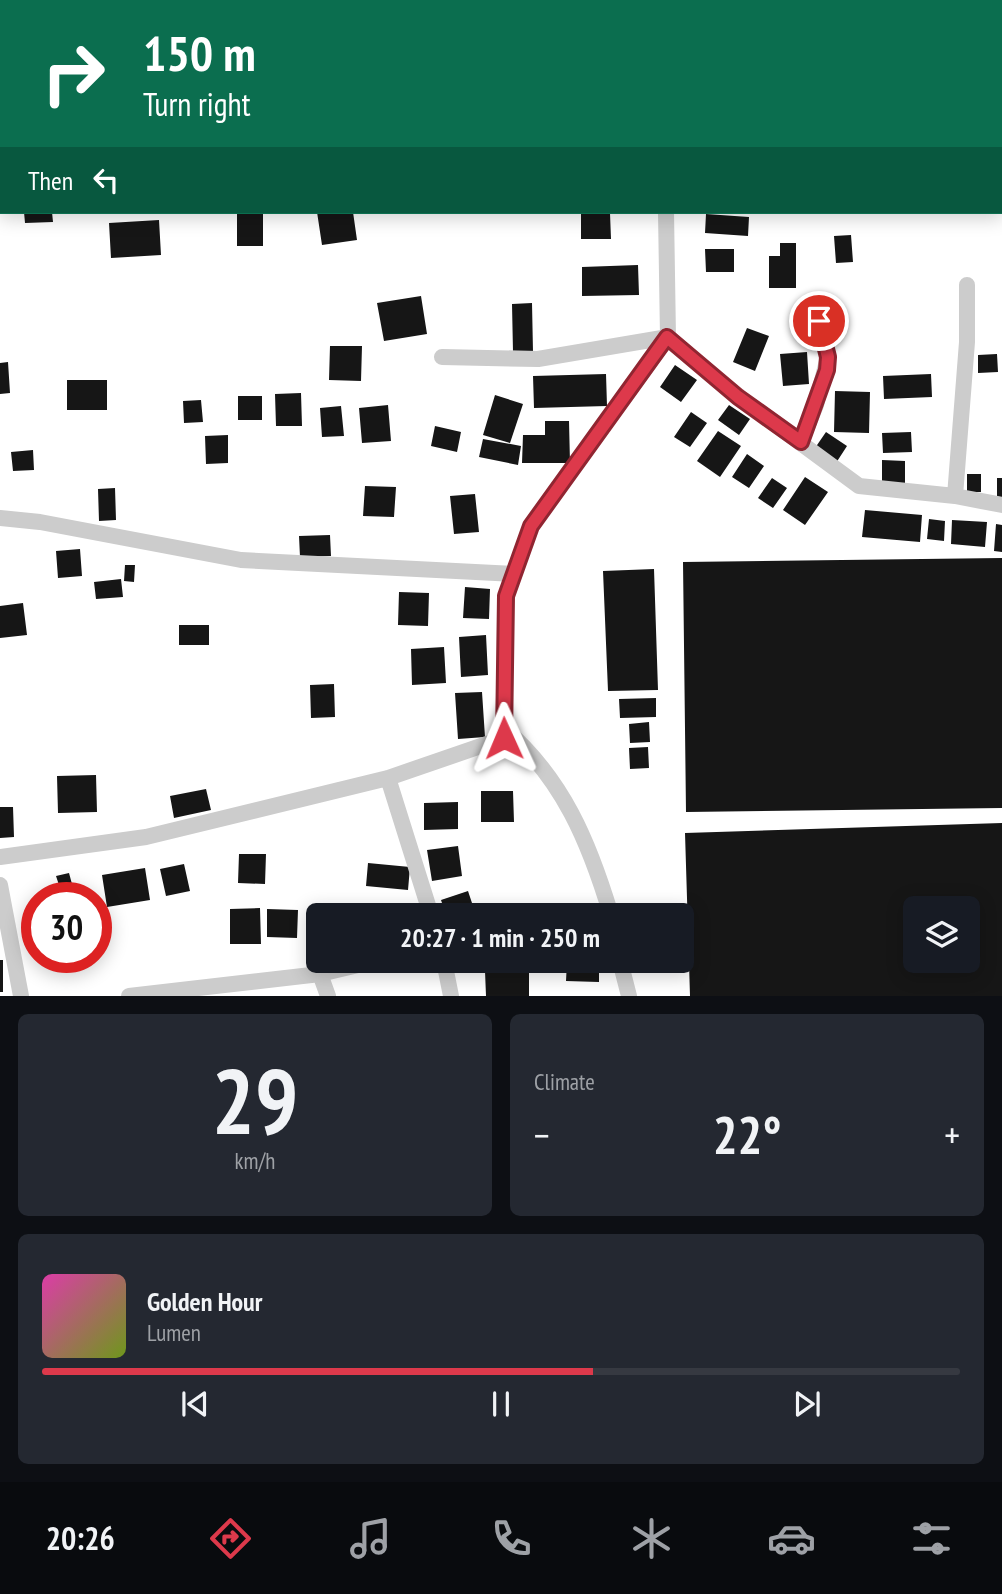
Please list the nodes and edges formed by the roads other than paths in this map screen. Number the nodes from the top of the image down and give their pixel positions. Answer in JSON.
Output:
{"nodes":[{"id":1,"x":666,"y":214,"type":"edge"},
{"id":2,"x":967,"y":285,"type":"dead end"},
{"id":3,"x":813,"y":302,"type":"dead end"},
{"id":4,"x":667,"y":337,"type":"junction"},
{"id":5,"x":442,"y":357,"type":"dead end"},
{"id":6,"x":801,"y":442,"type":"junction"},
{"id":7,"x":955,"y":496,"type":"junction"},
{"id":8,"x":1002,"y":505,"type":"edge"},
{"id":9,"x":0,"y":518,"type":"edge"},
{"id":10,"x":514,"y":574,"type":"junction"},
{"id":11,"x":504,"y":728,"type":"junction"},
{"id":12,"x":388,"y":778,"type":"junction"},
{"id":13,"x":0,"y":857,"type":"edge"},
{"id":14,"x":0,"y":886,"type":"edge"},
{"id":15,"x":427,"y":903,"type":"edge"},
{"id":16,"x":607,"y":903,"type":"edge"},
{"id":17,"x":324,"y":973,"type":"edge"},
{"id":18,"x":447,"y":973,"type":"edge"},
{"id":19,"x":623,"y":973,"type":"edge"},
{"id":20,"x":320,"y":974,"type":"junction"},
{"id":21,"x":21,"y":996,"type":"edge"},
{"id":22,"x":129,"y":996,"type":"edge"},
{"id":23,"x":328,"y":996,"type":"edge"},
{"id":24,"x":452,"y":996,"type":"edge"},
{"id":25,"x":629,"y":996,"type":"edge"}],
"edges":[{"from":1,"to":4,"type":"street"},
{"from":2,"to":7,"type":"street"},
{"from":3,"to":6,"type":"street"},
{"from":4,"to":5,"type":"street"},
{"from":4,"to":6,"type":"street"},
{"from":4,"to":10,"type":"street"},
{"from":6,"to":7,"type":"street"},
{"from":7,"to":8,"type":"street"},
{"from":9,"to":10,"type":"street"},
{"from":10,"to":11,"type":"street"},
{"from":11,"to":12,"type":"street"},
{"from":11,"to":16,"type":"street"},
{"from":12,"to":13,"type":"street"},
{"from":12,"to":15,"type":"street"},
{"from":14,"to":21,"type":"street"},
{"from":17,"to":20,"type":"street"},
{"from":18,"to":24,"type":"street"},
{"from":19,"to":25,"type":"street"},
{"from":20,"to":22,"type":"street"},
{"from":20,"to":23,"type":"street"}]}
